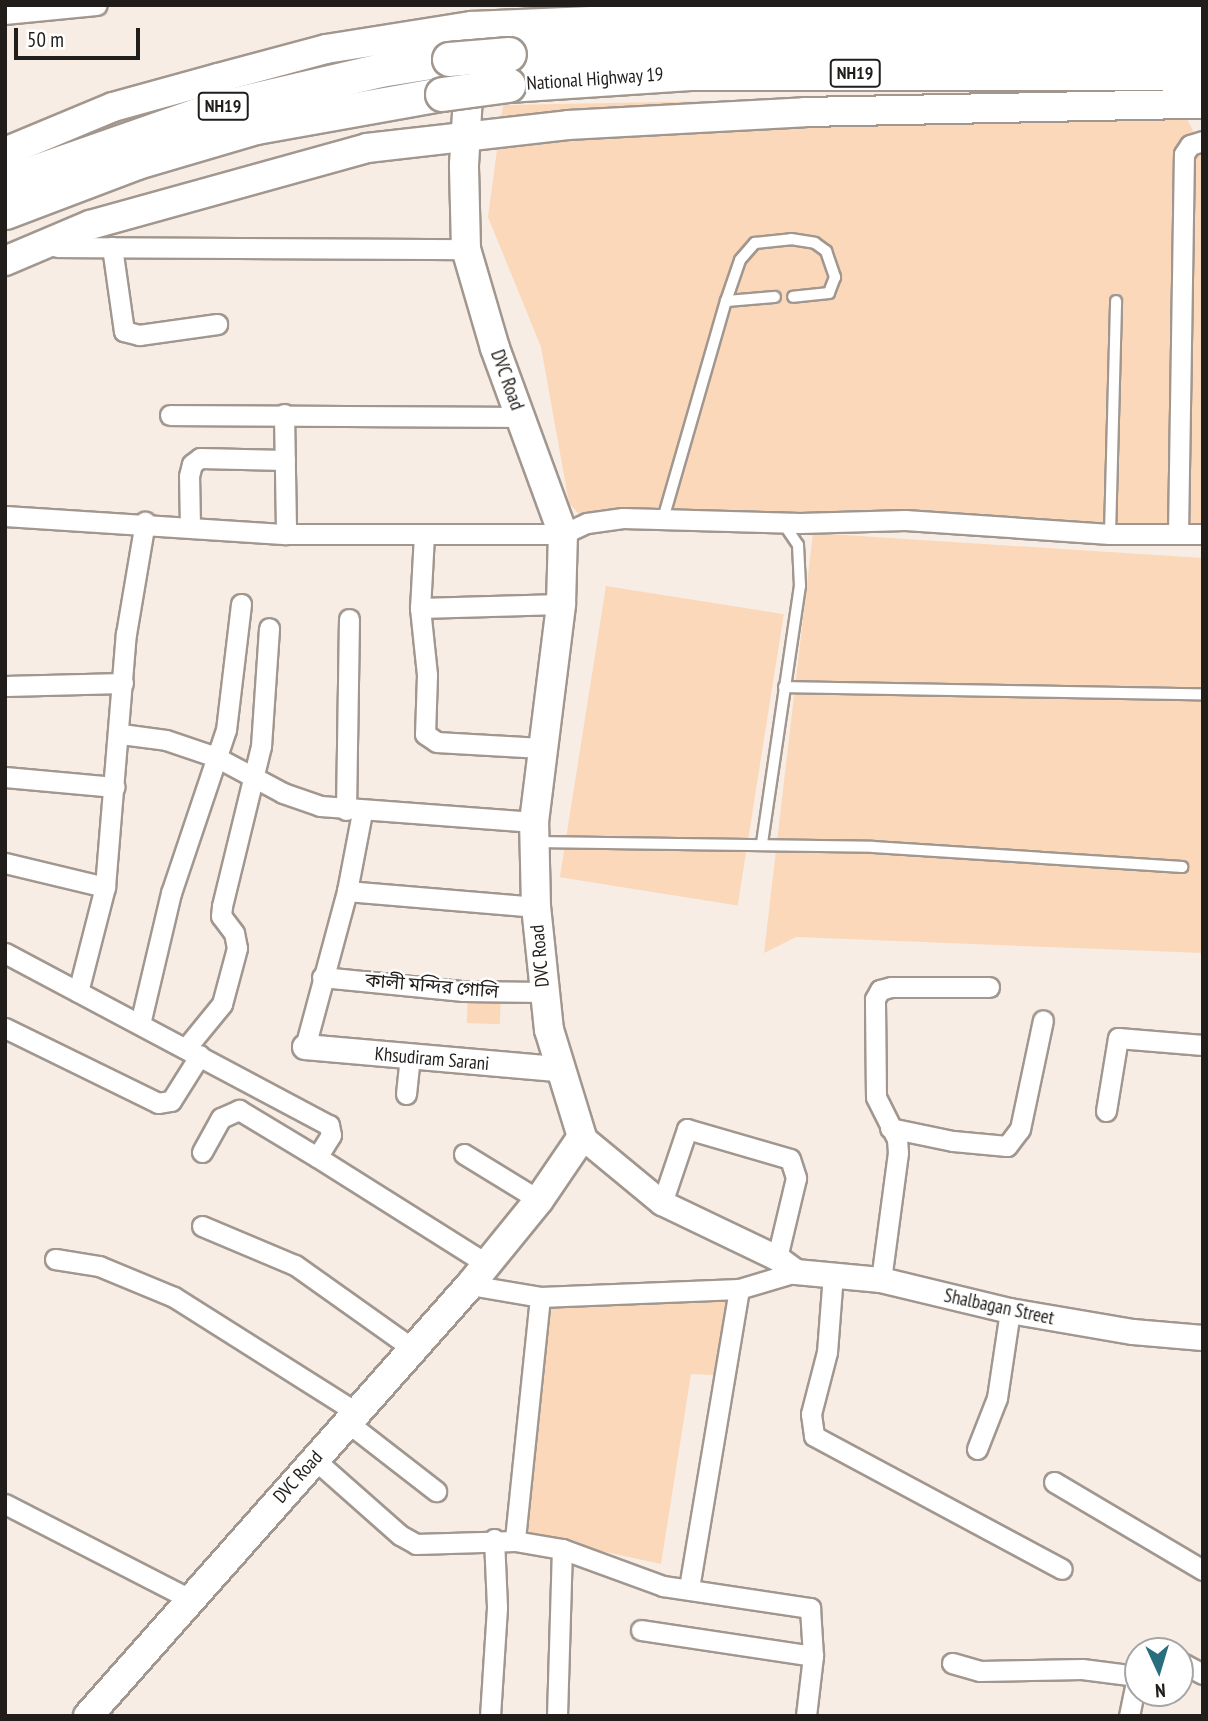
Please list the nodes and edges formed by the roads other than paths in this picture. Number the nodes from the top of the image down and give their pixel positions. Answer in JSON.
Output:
{"nodes":[{"id":1,"x":97,"y":5,"type":"edge"},
{"id":2,"x":1203,"y":13,"type":"edge"},
{"id":3,"x":5,"y":14,"type":"edge"},
{"id":4,"x":472,"y":26,"type":"junction"},
{"id":5,"x":1203,"y":43,"type":"edge"},
{"id":6,"x":509,"y":69,"type":"junction"},
{"id":7,"x":1203,"y":73,"type":"edge"},
{"id":8,"x":1203,"y":104,"type":"edge"},
{"id":9,"x":467,"y":136,"type":"junction"},
{"id":10,"x":1203,"y":141,"type":"edge"},
{"id":11,"x":5,"y":152,"type":"edge"},
{"id":12,"x":5,"y":182,"type":"edge"},
{"id":13,"x":5,"y":212,"type":"edge"},
{"id":14,"x":57,"y":247,"type":"dead end"},
{"id":15,"x":112,"y":247,"type":"junction"},
{"id":16,"x":466,"y":249,"type":"junction"},
{"id":17,"x":5,"y":261,"type":"edge"},
{"id":18,"x":775,"y":297,"type":"dead end"},
{"id":19,"x":793,"y":297,"type":"dead end"},
{"id":20,"x":726,"y":301,"type":"junction"},
{"id":21,"x":1116,"y":301,"type":"dead end"},
{"id":22,"x":217,"y":324,"type":"dead end"},
{"id":23,"x":284,"y":414,"type":"junction"},
{"id":24,"x":170,"y":415,"type":"dead end"},
{"id":25,"x":520,"y":417,"type":"junction"},
{"id":26,"x":285,"y":460,"type":"junction"},
{"id":27,"x":5,"y":516,"type":"edge"},
{"id":28,"x":663,"y":520,"type":"junction"},
{"id":29,"x":145,"y":522,"type":"junction"},
{"id":30,"x":782,"y":523,"type":"junction"},
{"id":31,"x":190,"y":526,"type":"junction"},
{"id":32,"x":286,"y":534,"type":"junction"},
{"id":33,"x":563,"y":534,"type":"junction"},
{"id":34,"x":1110,"y":534,"type":"junction"},
{"id":35,"x":1178,"y":534,"type":"junction"},
{"id":36,"x":1203,"y":534,"type":"edge"},
{"id":37,"x":424,"y":535,"type":"junction"},
{"id":38,"x":241,"y":604,"type":"dead end"},
{"id":39,"x":561,"y":604,"type":"junction"},
{"id":40,"x":420,"y":608,"type":"junction"},
{"id":41,"x":349,"y":619,"type":"dead end"},
{"id":42,"x":269,"y":628,"type":"dead end"},
{"id":43,"x":123,"y":683,"type":"junction"},
{"id":44,"x":5,"y":686,"type":"edge"},
{"id":45,"x":784,"y":687,"type":"junction"},
{"id":46,"x":1203,"y":694,"type":"edge"},
{"id":47,"x":121,"y":734,"type":"junction"},
{"id":48,"x":541,"y":748,"type":"junction"},
{"id":49,"x":216,"y":757,"type":"junction"},
{"id":50,"x":5,"y":777,"type":"edge"},
{"id":51,"x":255,"y":778,"type":"junction"},
{"id":52,"x":115,"y":787,"type":"junction"},
{"id":53,"x":354,"y":811,"type":"junction"},
{"id":54,"x":534,"y":832,"type":"junction"},
{"id":55,"x":762,"y":844,"type":"junction"},
{"id":56,"x":5,"y":863,"type":"edge"},
{"id":57,"x":1182,"y":867,"type":"dead end"},
{"id":58,"x":106,"y":887,"type":"junction"},
{"id":59,"x":347,"y":891,"type":"junction"},
{"id":60,"x":536,"y":907,"type":"junction"},
{"id":61,"x":5,"y":953,"type":"edge"},
{"id":62,"x":322,"y":977,"type":"junction"},
{"id":63,"x":989,"y":988,"type":"dead end"},
{"id":64,"x":78,"y":992,"type":"junction"},
{"id":65,"x":543,"y":992,"type":"junction"},
{"id":66,"x":1043,"y":1020,"type":"dead end"},
{"id":67,"x":140,"y":1024,"type":"junction"},
{"id":68,"x":5,"y":1028,"type":"edge"},
{"id":69,"x":1203,"y":1045,"type":"edge"},
{"id":70,"x":305,"y":1047,"type":"joint"},
{"id":71,"x":193,"y":1052,"type":"junction"},
{"id":72,"x":410,"y":1057,"type":"junction"},
{"id":73,"x":559,"y":1069,"type":"junction"},
{"id":74,"x":405,"y":1094,"type":"dead end"},
{"id":75,"x":1106,"y":1111,"type":"dead end"},
{"id":76,"x":890,"y":1128,"type":"junction"},
{"id":77,"x":582,"y":1138,"type":"junction"},
{"id":78,"x":202,"y":1152,"type":"dead end"},
{"id":79,"x":464,"y":1154,"type":"dead end"},
{"id":80,"x":317,"y":1157,"type":"junction"},
{"id":81,"x":539,"y":1200,"type":"junction"},
{"id":82,"x":662,"y":1203,"type":"junction"},
{"id":83,"x":202,"y":1226,"type":"dead end"},
{"id":84,"x":55,"y":1259,"type":"dead end"},
{"id":85,"x":786,"y":1265,"type":"junction"},
{"id":86,"x":833,"y":1274,"type":"junction"},
{"id":87,"x":479,"y":1275,"type":"junction"},
{"id":88,"x":881,"y":1280,"type":"junction"},
{"id":89,"x":739,"y":1289,"type":"junction"},
{"id":90,"x":540,"y":1297,"type":"junction"},
{"id":91,"x":1010,"y":1311,"type":"junction"},
{"id":92,"x":1202,"y":1334,"type":"edge"},
{"id":93,"x":413,"y":1349,"type":"junction"},
{"id":94,"x":352,"y":1417,"type":"junction"},
{"id":95,"x":978,"y":1449,"type":"dead end"},
{"id":96,"x":314,"y":1459,"type":"junction"},
{"id":97,"x":1054,"y":1482,"type":"dead end"},
{"id":98,"x":436,"y":1490,"type":"dead end"},
{"id":99,"x":5,"y":1504,"type":"edge"},
{"id":100,"x":494,"y":1539,"type":"junction"},
{"id":101,"x":515,"y":1541,"type":"junction"},
{"id":102,"x":562,"y":1549,"type":"junction"},
{"id":103,"x":1062,"y":1569,"type":"dead end"},
{"id":104,"x":1203,"y":1570,"type":"edge"},
{"id":105,"x":689,"y":1588,"type":"junction"},
{"id":106,"x":190,"y":1599,"type":"junction"},
{"id":107,"x":641,"y":1630,"type":"dead end"},
{"id":108,"x":813,"y":1656,"type":"junction"},
{"id":109,"x":952,"y":1662,"type":"dead end"},
{"id":110,"x":1124,"y":1673,"type":"edge"},
{"id":111,"x":88,"y":1716,"type":"edge"},
{"id":112,"x":490,"y":1716,"type":"edge"},
{"id":113,"x":557,"y":1716,"type":"edge"},
{"id":114,"x":806,"y":1716,"type":"edge"}],
"edges":[{"from":1,"to":3,"type":"street"},
{"from":2,"to":4,"type":"main road"},
{"from":4,"to":9,"type":"main road","name":"DVC Road"},
{"from":4,"to":11,"type":"main road"},
{"from":5,"to":6,"type":"highway","number":"NH19"},
{"from":6,"to":7,"type":"highway","name":"National Highway 19","number":"NH19"},
{"from":6,"to":12,"type":"highway","number":"NH19","bridge":true},
{"from":6,"to":13,"type":"highway","name":"National Highway 19","number":"NH19","bridge":true},
{"from":8,"to":9,"type":"main road"},
{"from":9,"to":16,"type":"main road","name":"DVC Road"},
{"from":9,"to":17,"type":"main road"},
{"from":10,"to":35,"type":"street"},
{"from":14,"to":15,"type":"street"},
{"from":15,"to":16,"type":"street"},
{"from":15,"to":22,"type":"street"},
{"from":16,"to":25,"type":"main road","name":"DVC Road"},
{"from":18,"to":20,"type":"lane"},
{"from":19,"to":20,"type":"lane"},
{"from":20,"to":28,"type":"lane"},
{"from":21,"to":34,"type":"lane"},
{"from":23,"to":24,"type":"street"},
{"from":23,"to":25,"type":"street"},
{"from":23,"to":26,"type":"street"},
{"from":25,"to":33,"type":"main road","name":"DVC Road"},
{"from":26,"to":31,"type":"street"},
{"from":26,"to":32,"type":"street"},
{"from":27,"to":29,"type":"street"},
{"from":28,"to":30,"type":"street"},
{"from":28,"to":33,"type":"street"},
{"from":29,"to":31,"type":"street"},
{"from":29,"to":43,"type":"street"},
{"from":30,"to":34,"type":"street"},
{"from":30,"to":45,"type":"lane"},
{"from":31,"to":32,"type":"street"},
{"from":32,"to":37,"type":"street"},
{"from":33,"to":37,"type":"street"},
{"from":33,"to":39,"type":"main road","name":"DVC Road"},
{"from":34,"to":35,"type":"street"},
{"from":35,"to":36,"type":"street"},
{"from":37,"to":40,"type":"street"},
{"from":38,"to":49,"type":"street"},
{"from":39,"to":40,"type":"street"},
{"from":39,"to":48,"type":"main road","name":"DVC Road"},
{"from":40,"to":48,"type":"street"},
{"from":41,"to":53,"type":"street"},
{"from":42,"to":51,"type":"street"},
{"from":43,"to":44,"type":"street"},
{"from":43,"to":47,"type":"street"},
{"from":45,"to":46,"type":"lane"},
{"from":45,"to":55,"type":"lane"},
{"from":47,"to":49,"type":"street"},
{"from":47,"to":52,"type":"street"},
{"from":48,"to":54,"type":"main road","name":"DVC Road"},
{"from":49,"to":51,"type":"street"},
{"from":49,"to":67,"type":"street"},
{"from":50,"to":52,"type":"street"},
{"from":51,"to":53,"type":"street"},
{"from":51,"to":71,"type":"street"},
{"from":52,"to":58,"type":"street"},
{"from":53,"to":54,"type":"street"},
{"from":53,"to":59,"type":"street"},
{"from":54,"to":55,"type":"lane"},
{"from":54,"to":60,"type":"main road","name":"DVC Road"},
{"from":55,"to":57,"type":"lane"},
{"from":56,"to":58,"type":"street"},
{"from":58,"to":64,"type":"street"},
{"from":59,"to":60,"type":"street"},
{"from":59,"to":62,"type":"street"},
{"from":60,"to":65,"type":"main road","name":"DVC Road"},
{"from":61,"to":64,"type":"street"},
{"from":62,"to":65,"type":"street","name":"কালী মন্দির গোলি"},
{"from":62,"to":70,"type":"street"},
{"from":63,"to":76,"type":"street"},
{"from":64,"to":67,"type":"street"},
{"from":65,"to":73,"type":"main road","name":"DVC Road"},
{"from":66,"to":76,"type":"street"},
{"from":67,"to":71,"type":"street"},
{"from":68,"to":71,"type":"street"},
{"from":69,"to":75,"type":"street"},
{"from":70,"to":72,"type":"street","name":"Khsudiram Sarani"},
{"from":71,"to":80,"type":"street"},
{"from":72,"to":73,"type":"street","name":"Khsudiram Sarani"},
{"from":72,"to":74,"type":"street"},
{"from":73,"to":77,"type":"main road","name":"DVC Road"},
{"from":76,"to":88,"type":"street"},
{"from":77,"to":81,"type":"main road","name":"DVC Road"},
{"from":77,"to":82,"type":"street"},
{"from":78,"to":80,"type":"street"},
{"from":79,"to":81,"type":"street"},
{"from":80,"to":87,"type":"street"},
{"from":81,"to":87,"type":"main road","name":"DVC Road"},
{"from":82,"to":85,"type":"street"},
{"from":82,"to":85,"type":"street"},
{"from":83,"to":93,"type":"street"},
{"from":84,"to":94,"type":"street"},
{"from":85,"to":86,"type":"street","name":"Shalbagan Street"},
{"from":85,"to":89,"type":"street"},
{"from":86,"to":88,"type":"street","name":"Shalbagan Street"},
{"from":86,"to":103,"type":"street"},
{"from":87,"to":90,"type":"street"},
{"from":87,"to":93,"type":"main road","name":"DVC Road"},
{"from":88,"to":91,"type":"street","name":"Shalbagan Street"},
{"from":89,"to":90,"type":"street"},
{"from":89,"to":105,"type":"street"},
{"from":90,"to":101,"type":"street"},
{"from":91,"to":92,"type":"street","name":"Shalbagan Street"},
{"from":91,"to":95,"type":"street"},
{"from":93,"to":94,"type":"main road","name":"DVC Road"},
{"from":94,"to":96,"type":"main road","name":"DVC Road"},
{"from":94,"to":98,"type":"street"},
{"from":96,"to":100,"type":"street"},
{"from":96,"to":106,"type":"main road","name":"DVC Road"},
{"from":97,"to":104,"type":"street"},
{"from":99,"to":106,"type":"street"},
{"from":100,"to":101,"type":"street"},
{"from":100,"to":112,"type":"street"},
{"from":101,"to":102,"type":"street"},
{"from":102,"to":105,"type":"street"},
{"from":102,"to":113,"type":"street"},
{"from":105,"to":108,"type":"street"},
{"from":106,"to":111,"type":"main road","name":"DVC Road"},
{"from":107,"to":108,"type":"street"},
{"from":108,"to":114,"type":"street"},
{"from":109,"to":110,"type":"street"}]}
